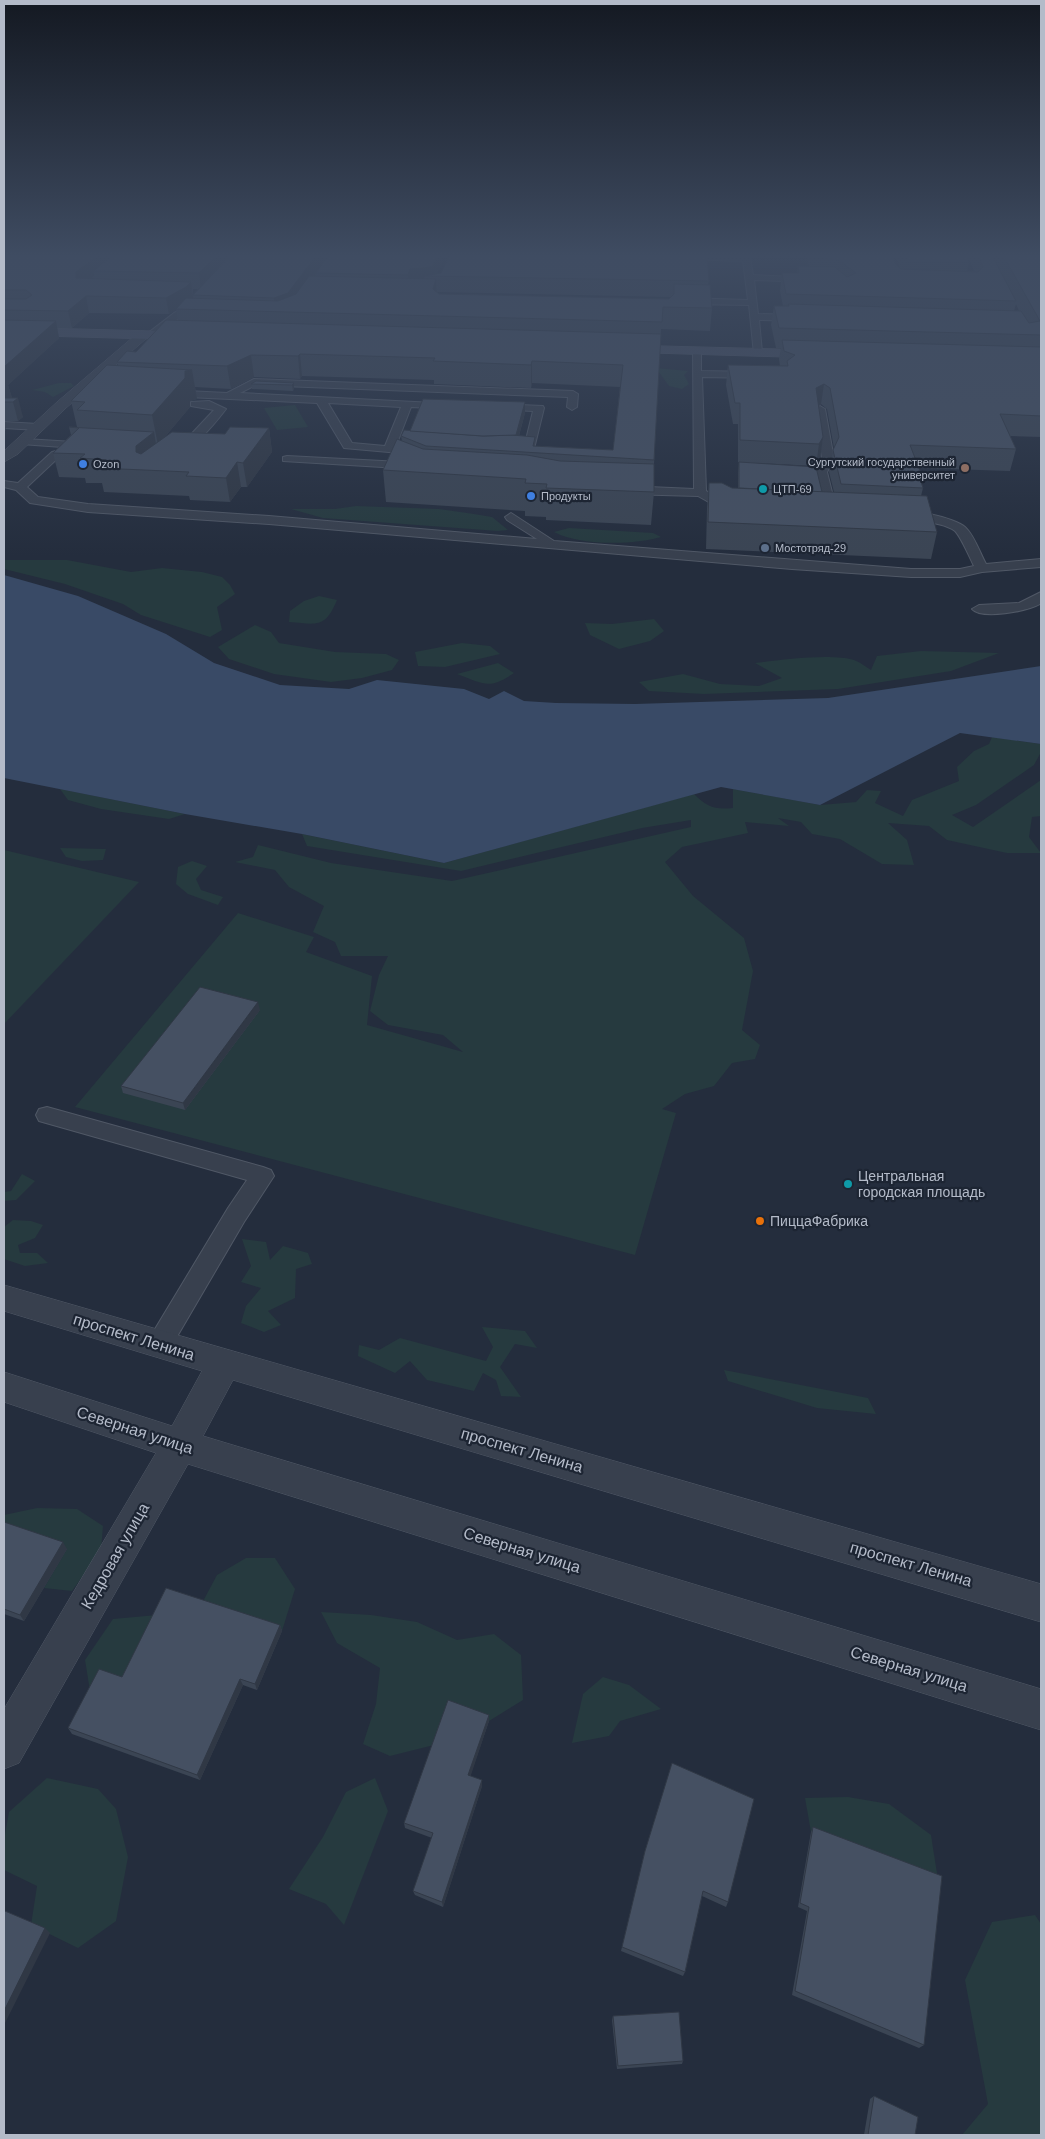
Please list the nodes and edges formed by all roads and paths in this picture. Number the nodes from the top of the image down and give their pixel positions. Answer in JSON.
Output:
{"nodes":[{"id":1,"x":124,"y":357,"type":"edge"},
{"id":2,"x":696,"y":357,"type":"edge"},
{"id":3,"x":697,"y":374,"type":"junction"},
{"id":4,"x":766,"y":376,"type":"edge"},
{"id":5,"x":103,"y":389,"type":"edge"},
{"id":6,"x":151,"y":392,"type":"edge"},
{"id":7,"x":87,"y":393,"type":"junction"},
{"id":8,"x":228,"y":396,"type":"junction"},
{"id":9,"x":321,"y":401,"type":"junction"},
{"id":10,"x":160,"y":402,"type":"edge"},
{"id":11,"x":407,"y":404,"type":"junction"},
{"id":12,"x":464,"y":406,"type":"edge"},
{"id":13,"x":483,"y":406,"type":"edge"},
{"id":14,"x":572,"y":406,"type":"dead end"},
{"id":15,"x":820,"y":408,"type":"edge"},
{"id":16,"x":4,"y":425,"type":"edge"},
{"id":17,"x":38,"y":427,"type":"junction"},
{"id":18,"x":25,"y":442,"type":"junction"},
{"id":19,"x":105,"y":446,"type":"edge"},
{"id":20,"x":389,"y":450,"type":"junction"},
{"id":21,"x":169,"y":452,"type":"edge"},
{"id":22,"x":427,"y":452,"type":"edge"},
{"id":23,"x":56,"y":454,"type":"edge"},
{"id":24,"x":510,"y":456,"type":"edge"},
{"id":25,"x":4,"y":458,"type":"edge"},
{"id":26,"x":287,"y":459,"type":"dead end"},
{"id":27,"x":425,"y":476,"type":"edge"},
{"id":28,"x":4,"y":484,"type":"edge"},
{"id":29,"x":20,"y":487,"type":"junction"},
{"id":30,"x":616,"y":489,"type":"edge"},
{"id":31,"x":700,"y":493,"type":"junction"},
{"id":32,"x":747,"y":509,"type":"edge"},
{"id":33,"x":831,"y":512,"type":"edge"},
{"id":34,"x":890,"y":515,"type":"edge"},
{"id":35,"x":511,"y":517,"type":"edge"},
{"id":36,"x":550,"y":542,"type":"junction"},
{"id":37,"x":1041,"y":563,"type":"edge"},
{"id":38,"x":1020,"y":566,"type":"junction"},
{"id":39,"x":982,"y":568,"type":"junction"},
{"id":40,"x":1036,"y":583,"type":"edge"},
{"id":41,"x":1041,"y":596,"type":"edge"},
{"id":42,"x":979,"y":609,"type":"dead end"},
{"id":43,"x":47,"y":1115,"type":"dead end"},
{"id":44,"x":4,"y":1298,"type":"edge"},
{"id":45,"x":159,"y":1344,"type":"junction"},
{"id":46,"x":224,"y":1364,"type":"junction"},
{"id":47,"x":4,"y":1387,"type":"edge"},
{"id":48,"x":180,"y":1445,"type":"junction"},
{"id":49,"x":1041,"y":1602,"type":"edge"},
{"id":50,"x":1041,"y":1710,"type":"edge"},
{"id":51,"x":4,"y":1748,"type":"edge"}],
"edges":[{"from":1,"to":7,"type":"street"},
{"from":2,"to":3,"type":"lane"},
{"from":3,"to":4,"type":"lane"},
{"from":3,"to":31,"type":"lane"},
{"from":5,"to":7,"type":"lane"},
{"from":6,"to":8,"type":"lane"},
{"from":7,"to":17,"type":"street"},
{"from":8,"to":9,"type":"lane"},
{"from":8,"to":14,"type":"lane"},
{"from":9,"to":11,"type":"lane"},
{"from":9,"to":20,"type":"lane"},
{"from":10,"to":21,"type":"lane"},
{"from":11,"to":12,"type":"lane"},
{"from":11,"to":20,"type":"lane"},
{"from":13,"to":24,"type":"lane"},
{"from":15,"to":33,"type":"lane"},
{"from":16,"to":17,"type":"lane"},
{"from":17,"to":18,"type":"street"},
{"from":18,"to":19,"type":"lane"},
{"from":18,"to":25,"type":"street"},
{"from":20,"to":22,"type":"lane"},
{"from":23,"to":29,"type":"lane"},
{"from":26,"to":27,"type":"lane"},
{"from":28,"to":29,"type":"lane"},
{"from":29,"to":36,"type":"lane"},
{"from":30,"to":31,"type":"lane"},
{"from":31,"to":32,"type":"lane"},
{"from":34,"to":39,"type":"lane"},
{"from":35,"to":36,"type":"lane"},
{"from":36,"to":39,"type":"lane"},
{"from":37,"to":38,"type":"lane"},
{"from":38,"to":39,"type":"lane"},
{"from":38,"to":40,"type":"lane"},
{"from":41,"to":42,"type":"lane"},
{"from":43,"to":45,"type":"lane"},
{"from":44,"to":45,"type":"street","name":"проспект Ленина"},
{"from":45,"to":46,"type":"street","name":"проспект Ленина"},
{"from":46,"to":48,"type":"street","name":"Кедровая улица"},
{"from":46,"to":49,"type":"street","name":"проспект Ленина"},
{"from":47,"to":48,"type":"street","name":"Северная улица"},
{"from":48,"to":50,"type":"street","name":"Северная улица"},
{"from":48,"to":51,"type":"street","name":"Кедровая улица"}]}
